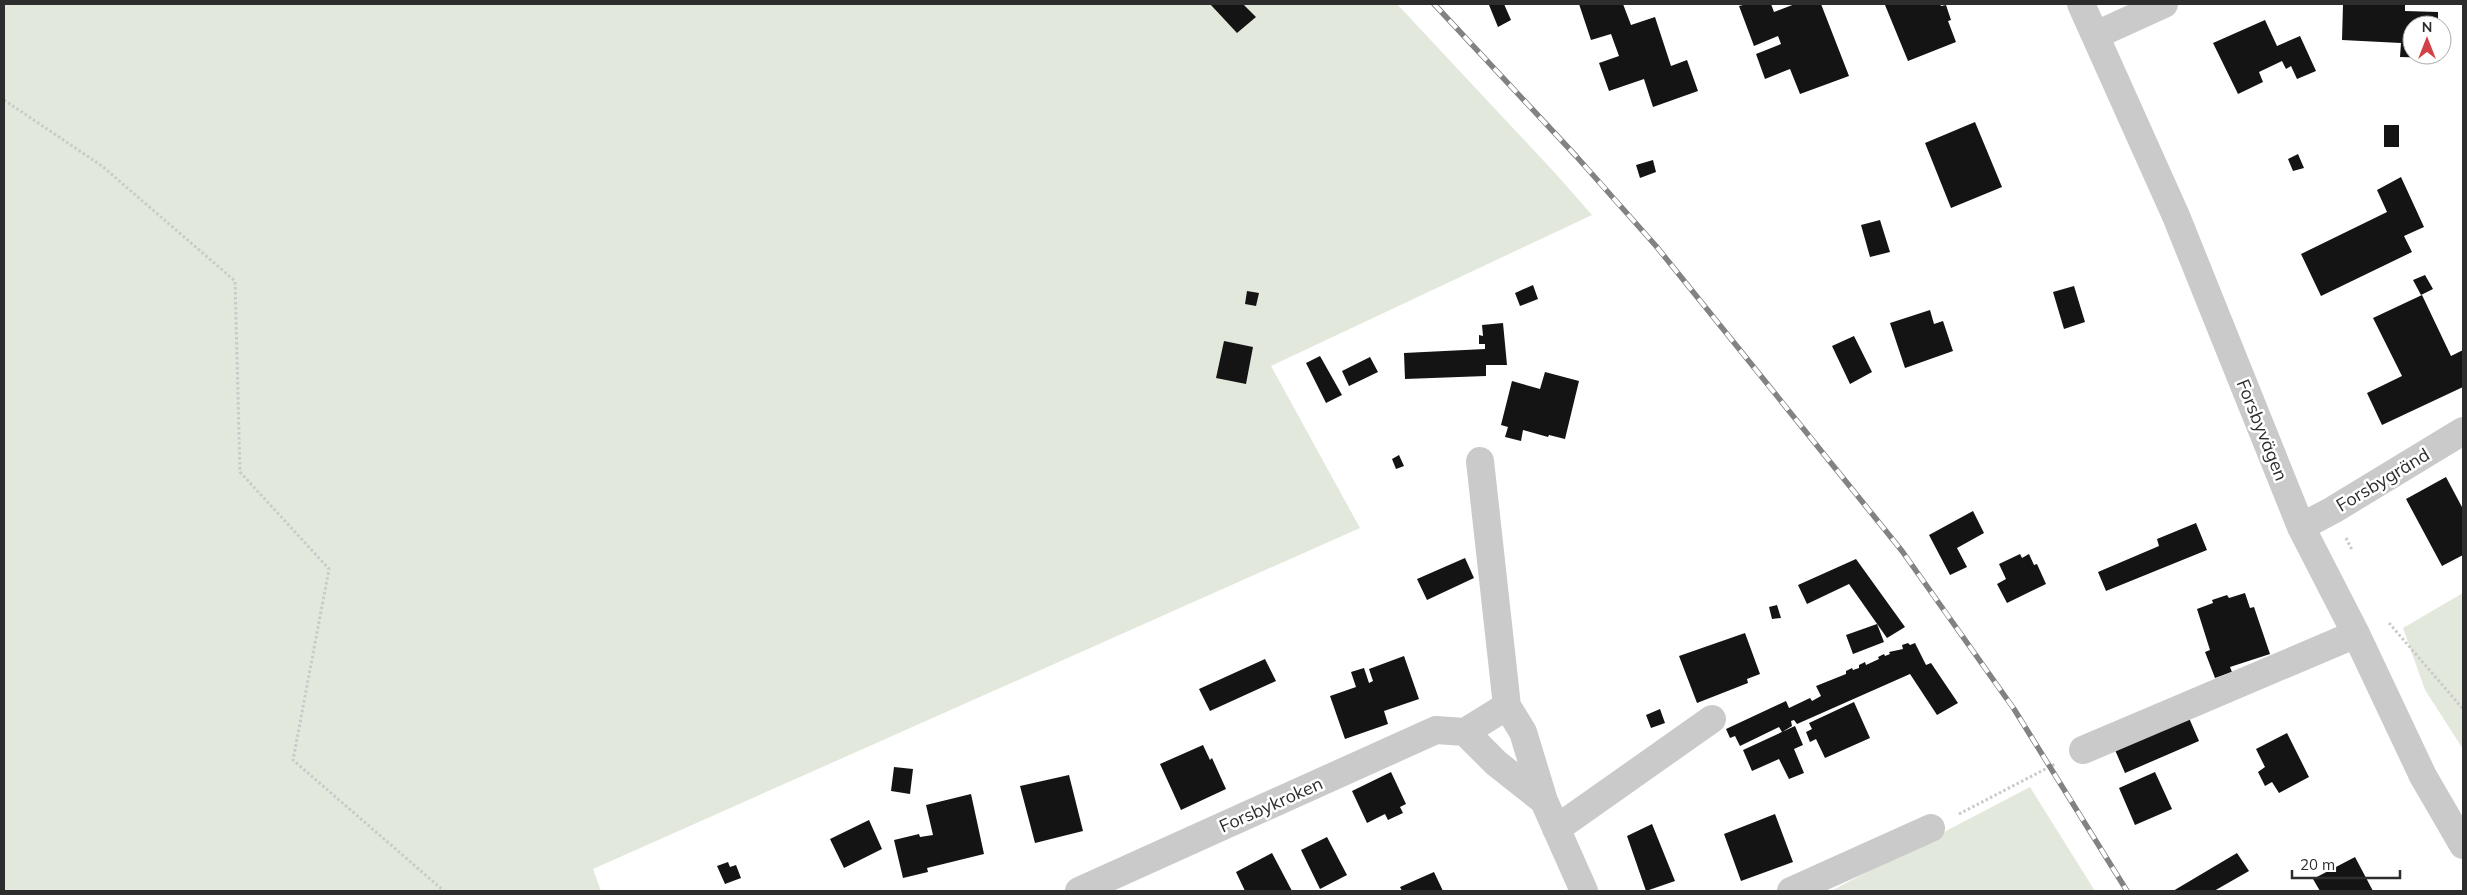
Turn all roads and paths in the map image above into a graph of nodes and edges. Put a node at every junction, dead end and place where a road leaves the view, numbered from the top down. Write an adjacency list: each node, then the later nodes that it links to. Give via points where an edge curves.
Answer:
1 (2081, 4): 3 (street, Forsbyvägen)
2 (2164, 4): 3 (street)
3 (2096, 34): 7 (street, Forsbyvägen, via 2176,216)
4 (4, 100): 17 (path, via 102,166 236,281 240,472 329,569 293,760)
5 (2463, 431): 7 (street, Forsbygränd)
6 (1480, 461): 9 (street)
7 (2301, 527): 8 (street, Forsbyvägen)
8 (2356, 634): 12 (street); 16 (street, Forsbyvägen, via 2422,776)
9 (1507, 706): 11 (street); 13 (street, via 1523,732)
10 (1712, 719): 15 (street)
11 (1465, 732): 13 (street, via 1496,763); 18 (street, Forsbykroken, via 1436,730)
12 (2083, 750): 14 (path)
13 (1544, 801): 15 (street)
14 (1931, 828): 20 (street)
15 (1556, 829): 19 (street)
16 (2463, 845)
17 (444, 891)
18 (1079, 891)
19 (1584, 891)
20 (1791, 891)

